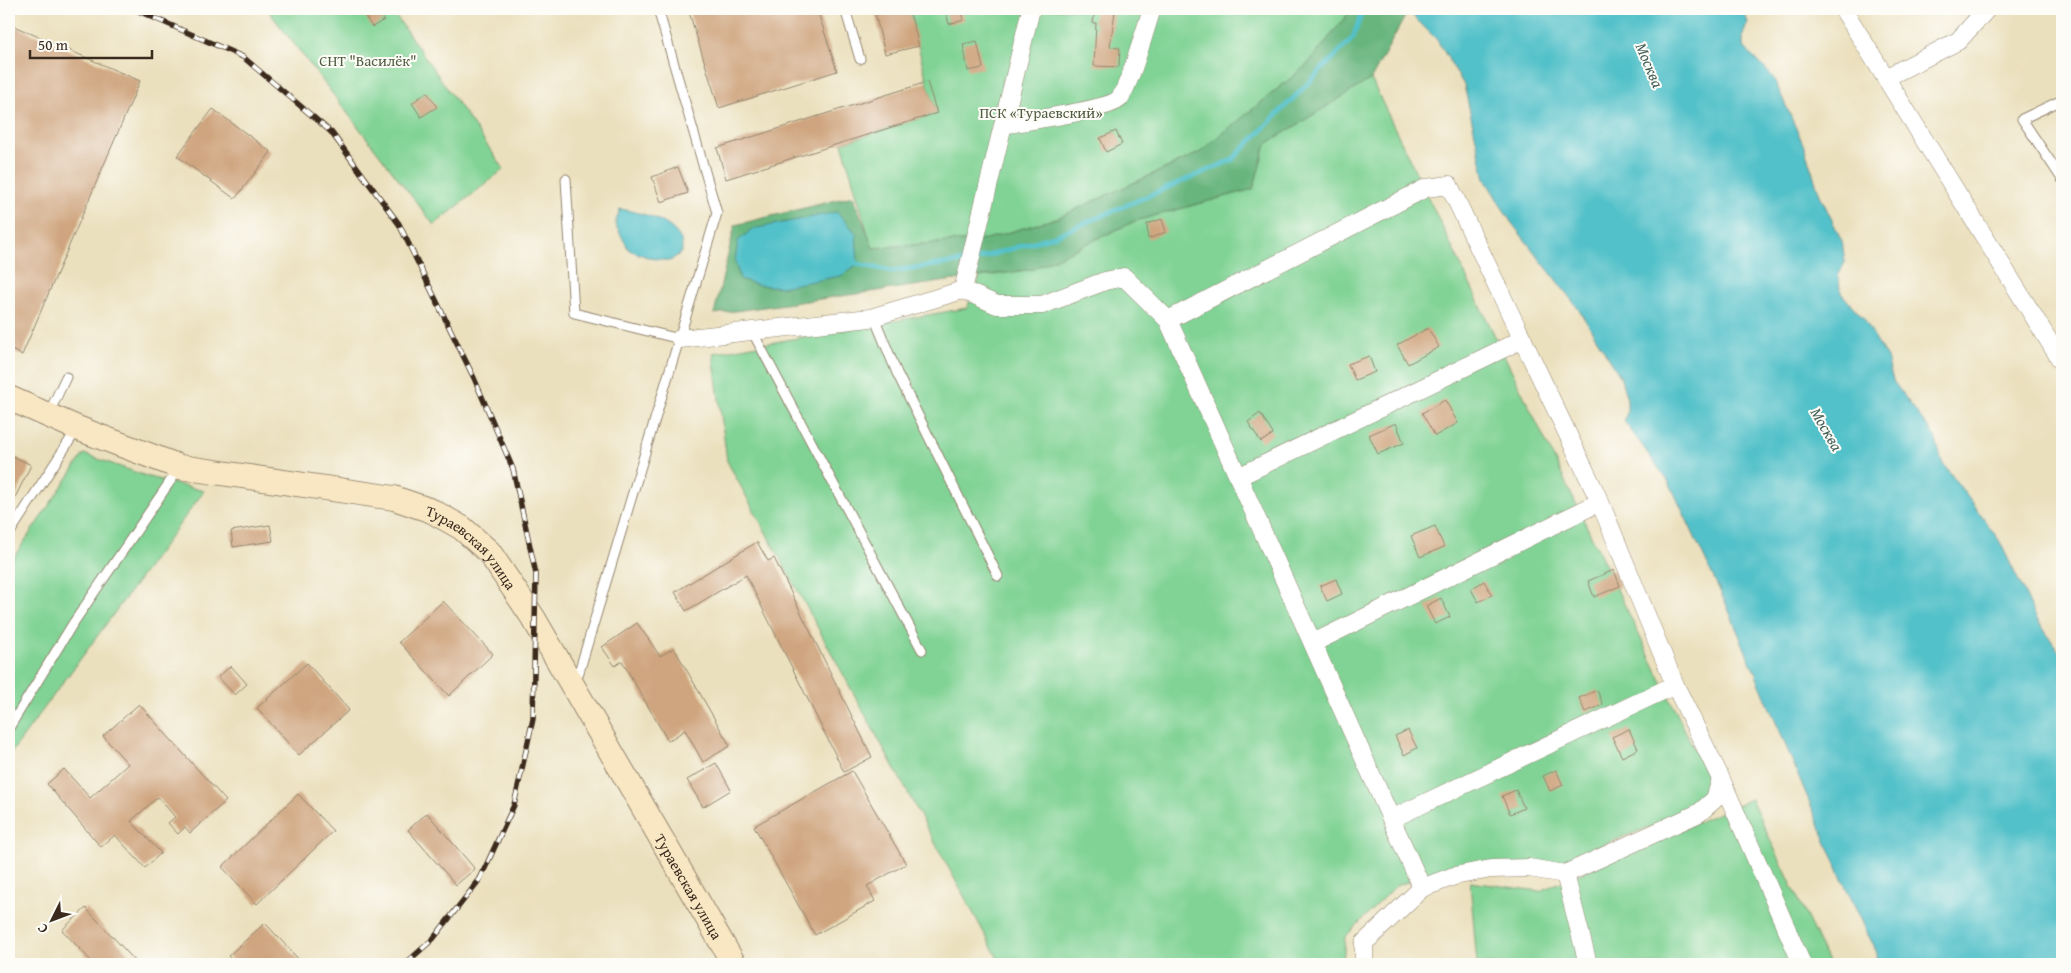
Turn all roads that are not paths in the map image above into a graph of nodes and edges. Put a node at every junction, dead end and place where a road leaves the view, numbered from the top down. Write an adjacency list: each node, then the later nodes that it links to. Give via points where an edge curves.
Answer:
1 (658, 9): 17 (lane, via 717,213)
2 (845, 9): 7 (lane)
3 (1031, 9): 10 (street)
4 (1152, 9): 10 (street, via 1126,86 1118,99 1103,106)
5 (1844, 9): 8 (street)
6 (1987, 9): 8 (street, via 1958,41)
7 (860, 59)
8 (1887, 78): 19 (street)
9 (2062, 100): 12 (lane, via 2022,119)
10 (1003, 125): 13 (street)
11 (566, 179): 17 (lane, via 574,314)
12 (2062, 179)
13 (963, 290): 14 (street); 15 (street, via 997,305 1042,305 1124,278)
14 (874, 316): 16 (street); 28 (lane, via 897,373)
15 (1168, 320): 18 (street, via 1426,188 1449,185); 25 (street)
16 (752, 331): 17 (street); 30 (lane)
17 (680, 339): 32 (lane)
18 (1523, 339): 25 (street); 26 (street)
19 (2062, 362)
20 (66, 376): 22 (lane)
21 (9, 398): 22 (main road, Тураевская улица)
22 (48, 416): 23 (main road, Тураевская улица)
23 (77, 428): 24 (main road, Тураевская улица); 27 (lane)
24 (180, 467): 32 (main road, Тураевская улица, via 394,498 432,512 462,528 489,552); 33 (lane, via 72,625)
25 (1238, 477): 29 (street)
26 (1600, 502): 29 (street); 31 (street)
27 (9, 534)
28 (998, 576)
29 (1313, 643): 35 (street)
30 (922, 650)
31 (1675, 685): 34 (street); 35 (street)
32 (574, 687): 38 (main road, Тураевская улица)
33 (9, 728)
34 (1721, 779): 36 (street, via 1715,799 1699,813); 41 (street)
35 (1392, 819): 37 (street)
36 (1565, 874): 37 (street, via 1529,868 1491,869 1454,876); 40 (street)
37 (1422, 888): 39 (street, via 1364,943)
38 (734, 964)
39 (1364, 964)
40 (1588, 964)
41 (1802, 964)

